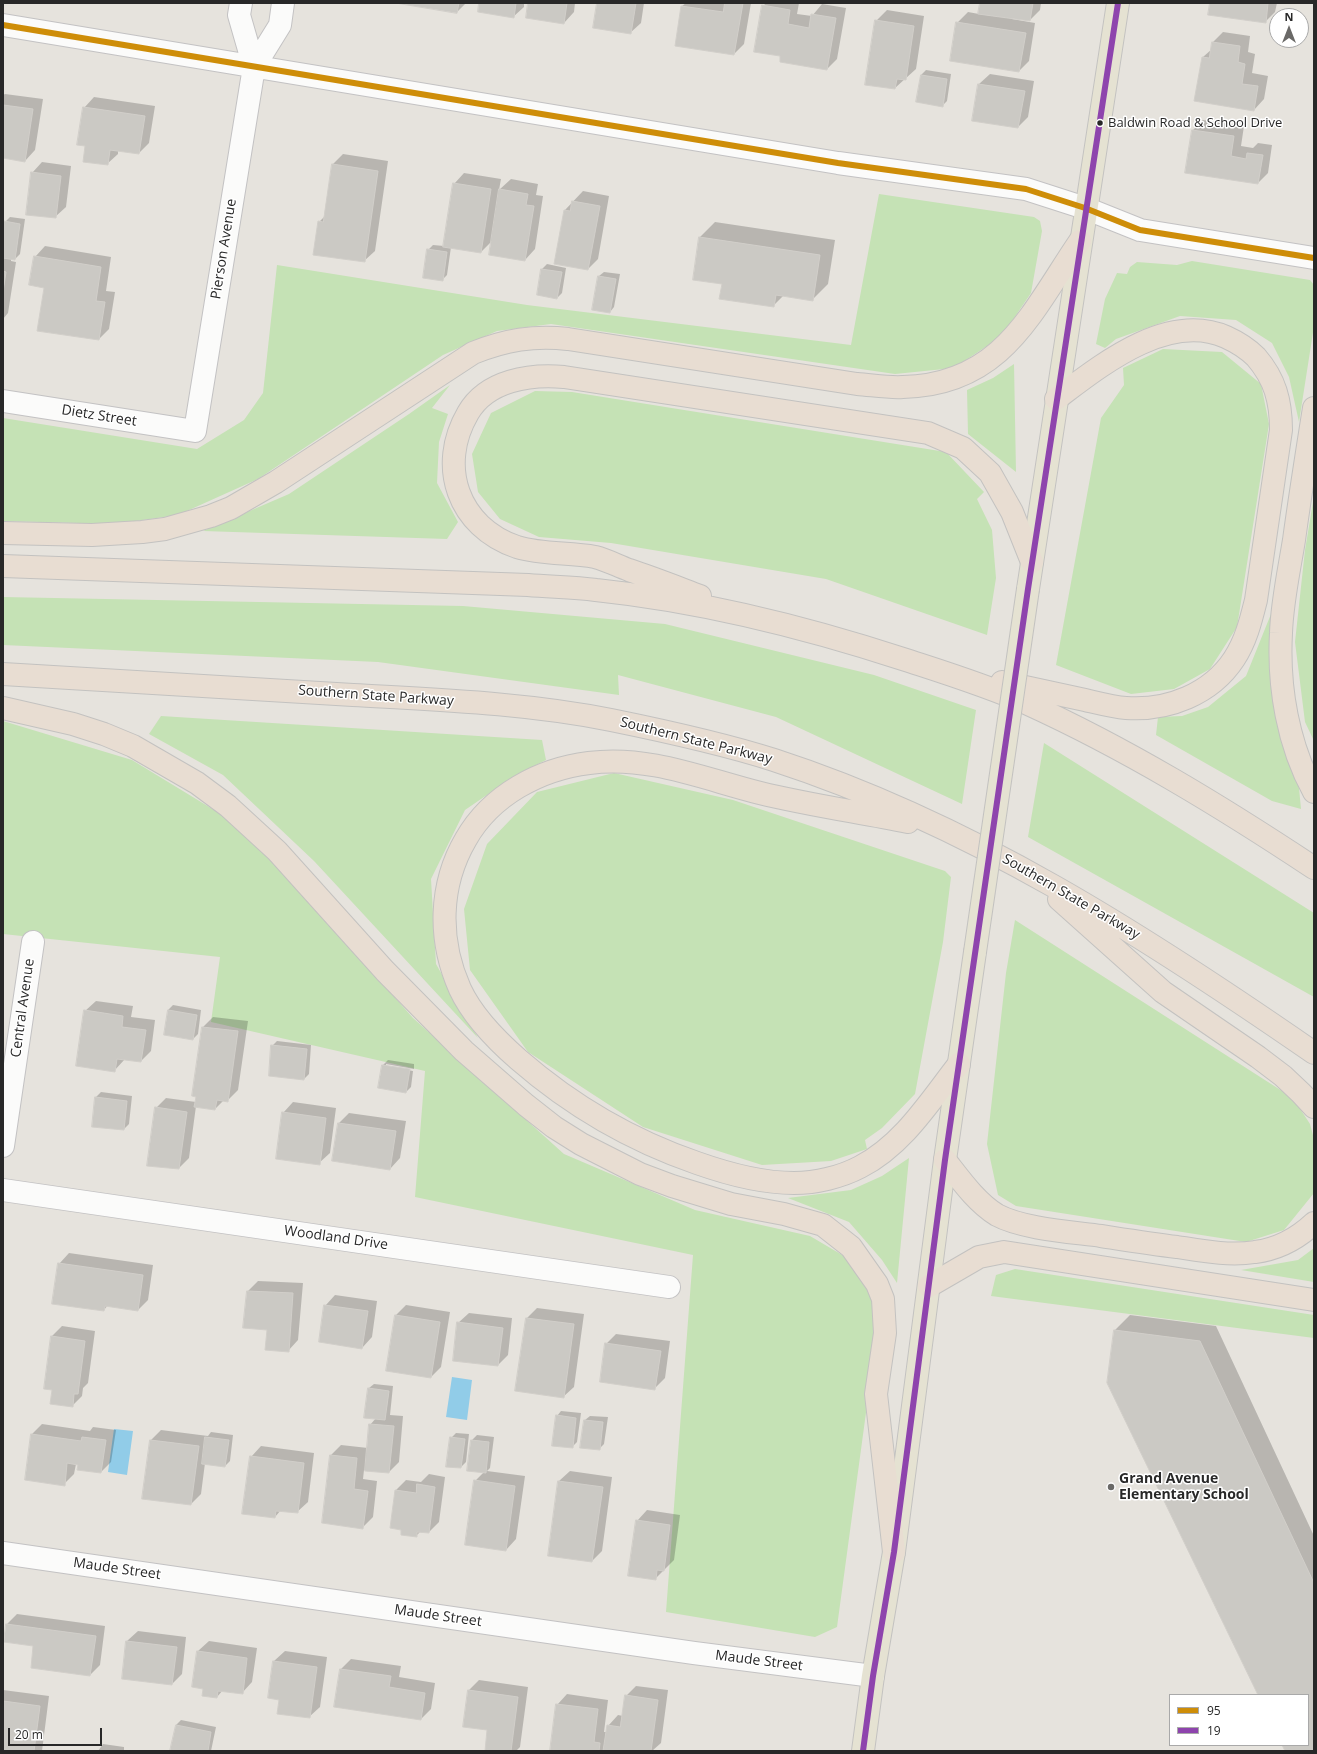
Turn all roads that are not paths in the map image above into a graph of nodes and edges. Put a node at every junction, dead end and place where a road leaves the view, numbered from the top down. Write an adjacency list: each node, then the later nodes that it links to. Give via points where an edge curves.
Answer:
1 (241, 3): 5 (street, Pierson Avenue, via 239,15)
2 (283, 3): 5 (street, Pierson Avenue, via 280,25)
3 (1118, 3): 6 (main road)
4 (3, 25): 5 (street)
5 (254, 67): 6 (street, via 838,163 1026,190); 12 (street, Pierson Avenue)
6 (1085, 208): 7 (main road); 8 (street, via 1140,230)
7 (1080, 241): 9 (main road); 13 (highway, via 1028,319 1005,347 980,367 947,381 903,387 858,384 549,337 528,337 492,345 473,353 276,482 231,508 211,516 165,529 122,534)
8 (1314, 258)
9 (1056, 399): 14 (main road); 17 (highway, via 1113,357 1157,337 1176,332 1196,330 1217,333 1237,342 1252,353 1263,366 1273,381 1279,398 1282,430 1256,600 1244,642 1235,659 1209,687 1170,704 1147,708 1125,708)
10 (3, 401): 12 (street, Dietz Street)
11 (1314, 408): 20 (highway, via 1284,603 1280,660 1287,719 1303,771)
12 (195, 431)
13 (3, 532)
14 (1032, 562): 16 (highway, via 1012,512 990,473 963,448 928,433 541,375 500,385 483,396 470,409 460,426 455,445 455,481 468,512 490,535 518,547 537,551 596,557); 26 (main road, bridge)
15 (3, 566): 16 (highway, via 528,585 595,590 652,598)
16 (761, 618): 17 (highway)
17 (923, 665): 22 (highway, via 1025,702 1133,756 1235,816)
18 (3, 674): 21 (highway, Southern State Parkway, via 477,703 608,719 773,760 837,783)
19 (3, 708): 36 (highway, via 73,724 121,741 171,767 222,801 277,851 385,972 464,1051 554,1127 640,1174 731,1204 784,1214 823,1225 852,1247 877,1284 883,1299 885,1333 876,1394)
20 (1314, 792)
21 (948, 830): 23 (highway, Southern State Parkway); 26 (highway, via 760,793 675,769 627,762 591,762 539,775 514,788 477,822 460,849 450,872 445,896 445,920 447,946 460,989 471,1009 512,1054 563,1096 622,1132 716,1170 746,1178 796,1183 841,1175 859,1168 894,1144)
22 (1314, 868)
23 (1029, 871): 25 (highway, Southern State Parkway, via 1136,934); 27 (highway, via 1163,992 1283,1076)
24 (33, 942): 28 (street, Central Avenue)
25 (1314, 1053)
26 (959, 1064): 29 (main road)
27 (1314, 1107)
28 (3, 1146)
29 (945, 1160): 31 (highway, via 973,1194 997,1214 1040,1227 1202,1251 1240,1254 1279,1246 1304,1232); 32 (main road)
30 (3, 1190): 33 (street, Woodland Drive)
31 (1314, 1223)
32 (929, 1286): 34 (highway, via 979,1257 1004,1252); 36 (main road)
33 (669, 1287)
34 (1314, 1300)
35 (3, 1552): 37 (street, Maude Street, via 678,1651)
36 (894, 1552): 37 (main road)
37 (873, 1676): 38 (main road)
38 (863, 1751)

